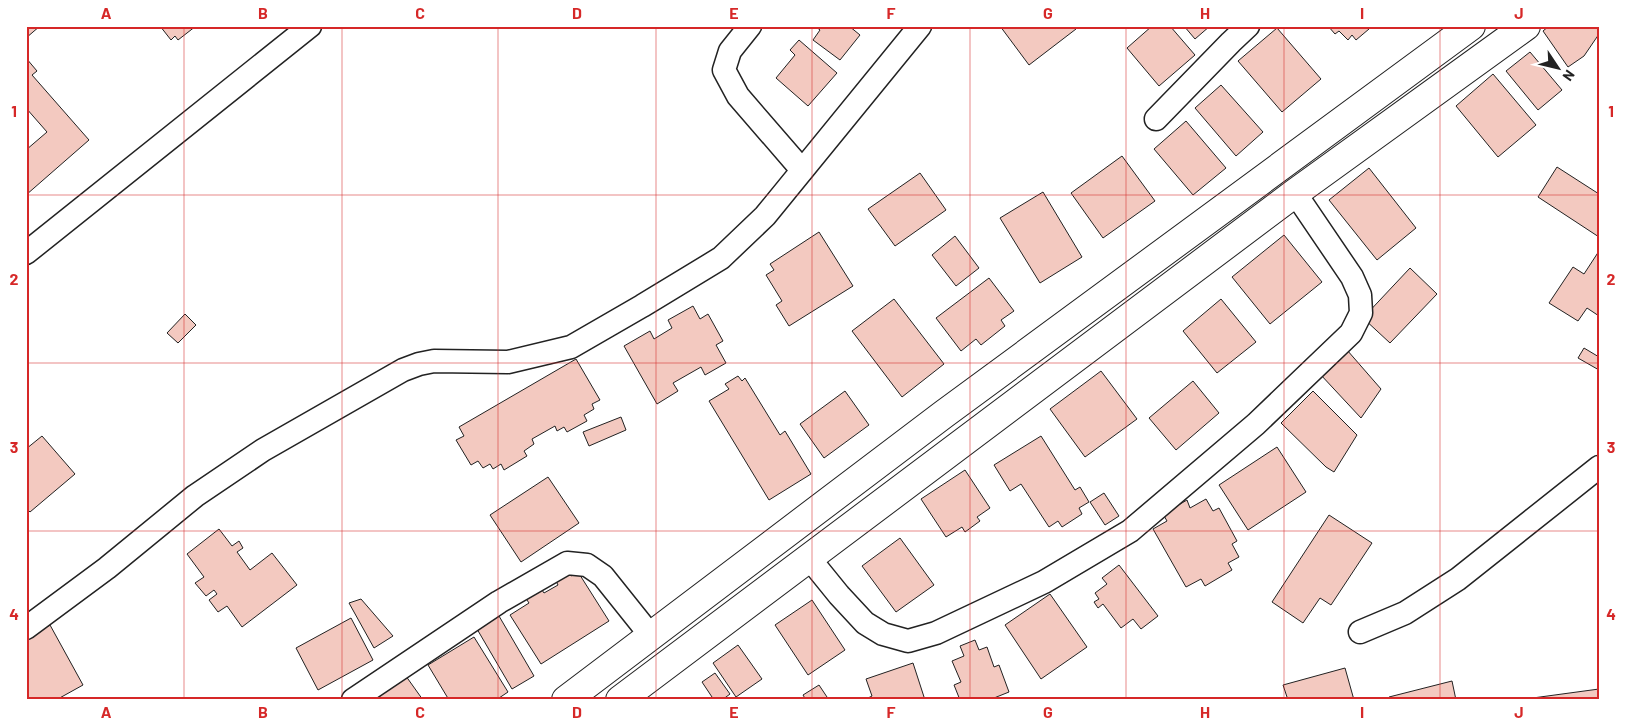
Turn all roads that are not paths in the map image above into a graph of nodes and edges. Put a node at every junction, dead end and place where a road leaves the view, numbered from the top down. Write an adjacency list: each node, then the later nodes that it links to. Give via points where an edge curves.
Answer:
1 (310, 26): 10 (street)
2 (750, 26): 8 (street, via 730,51 724,70 738,96)
3 (920, 26): 8 (street)
4 (1248, 26): 7 (street)
5 (1471, 26): 15 (street, via 944,414)
6 (1526, 26): 9 (street)
7 (1156, 119)
8 (802, 170): 13 (street, via 765,216 721,258 642,306 571,347 508,362 434,361 402,370 263,450 195,496 107,568)
9 (1295, 193): 12 (street); 12 (street, via 1352,277 1360,295 1361,313 1351,333 1256,424 1130,531 1044,582 936,633 908,641 883,634 865,622)
10 (26, 254)
11 (1599, 467): 14 (street, via 1458,579 1405,613)
12 (809, 558): 18 (street)
13 (26, 628)
14 (1360, 632)
15 (651, 636): 16 (street, via 603,576 587,566 567,563 499,602); 17 (street)
16 (353, 700)
17 (566, 700)
18 (620, 700)

